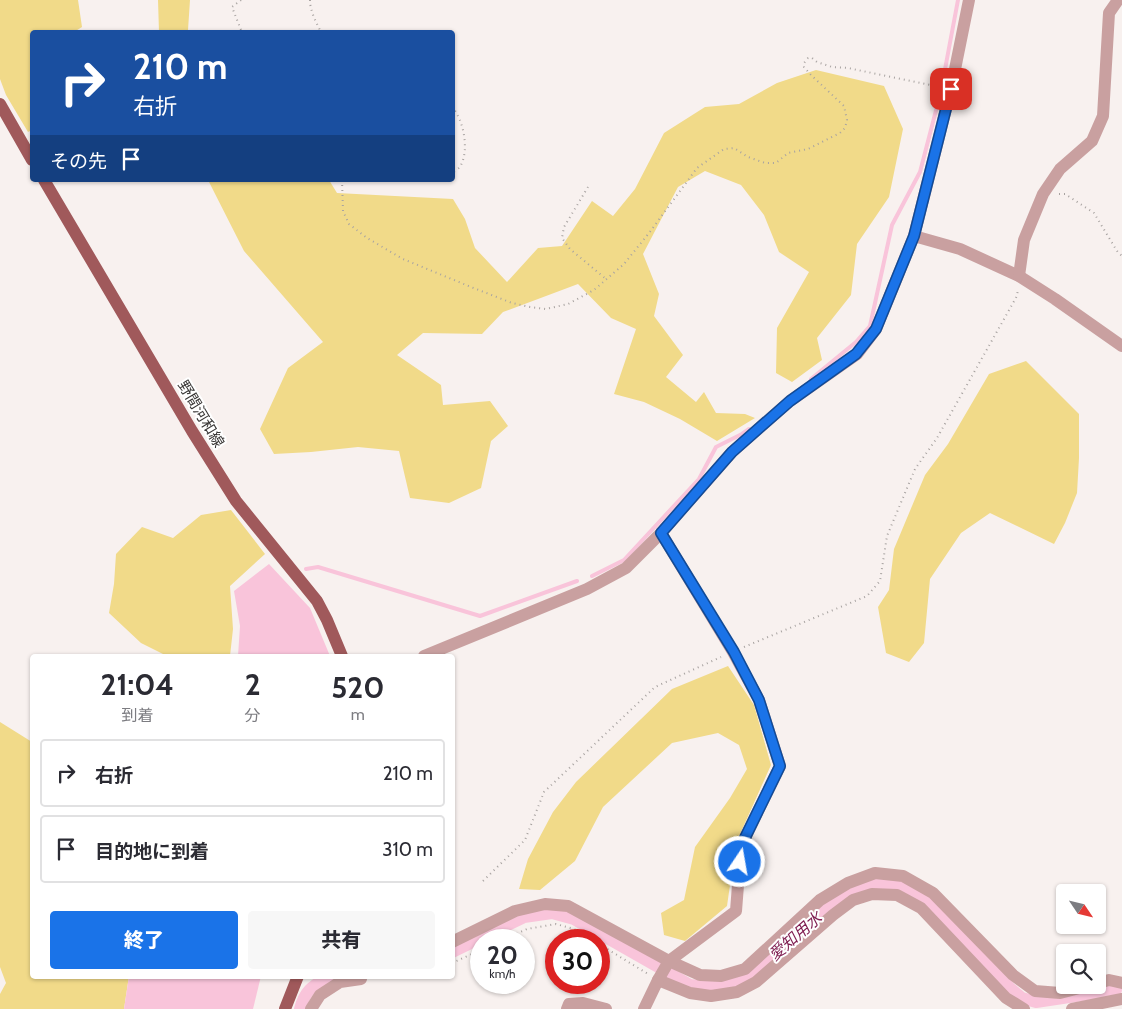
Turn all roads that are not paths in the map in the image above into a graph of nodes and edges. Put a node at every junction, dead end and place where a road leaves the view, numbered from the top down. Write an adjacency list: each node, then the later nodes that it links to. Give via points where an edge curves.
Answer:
1 (969, 0): 6 (street, via 951,89)
2 (1118, 0): 7 (street, via 1110,13 1103,116 1092,140 1060,169 1043,194 1024,240)
3 (0, 104): 4 (main road)
4 (30, 156)
5 (45, 182): 10 (main road, 野間河和線, via 192,431 236,501 317,601)
6 (914, 236): 7 (street, via 960,248); 9 (street, via 876,329 856,354 790,401 732,452)
7 (1020, 276): 8 (street)
8 (1122, 346)
9 (661, 533): 11 (street, via 626,568 595,585); 13 (street, via 734,652 759,700 780,766 741,846 736,912)
10 (341, 654)
11 (429, 654)
12 (455, 941): 13 (street, via 515,911 545,904 560,905 568,906)
13 (669, 961): 16 (street); 19 (street, via 700,975 721,976 744,969 820,900 848,883 874,873 903,876 933,893 1013,975)
14 (297, 979): 22 (main road)
15 (361, 979): 23 (street, via 340,982 320,995)
16 (658, 980): 26 (street); 27 (street, via 690,993 711,996 737,992 756,982 853,900 872,894 896,895 921,908 1006,998)
17 (1106, 981): 18 (street)
18 (1122, 984)
19 (1035, 991): 20 (street); 28 (street)
20 (1056, 993)
21 (1122, 999): 29 (street)
22 (285, 1009)
23 (311, 1009)
24 (567, 1009): 25 (street, via 569,1004 583,1003)
25 (606, 1009)
26 (644, 1009)
27 (1024, 1009)
28 (1030, 1009)
29 (1072, 1009)

